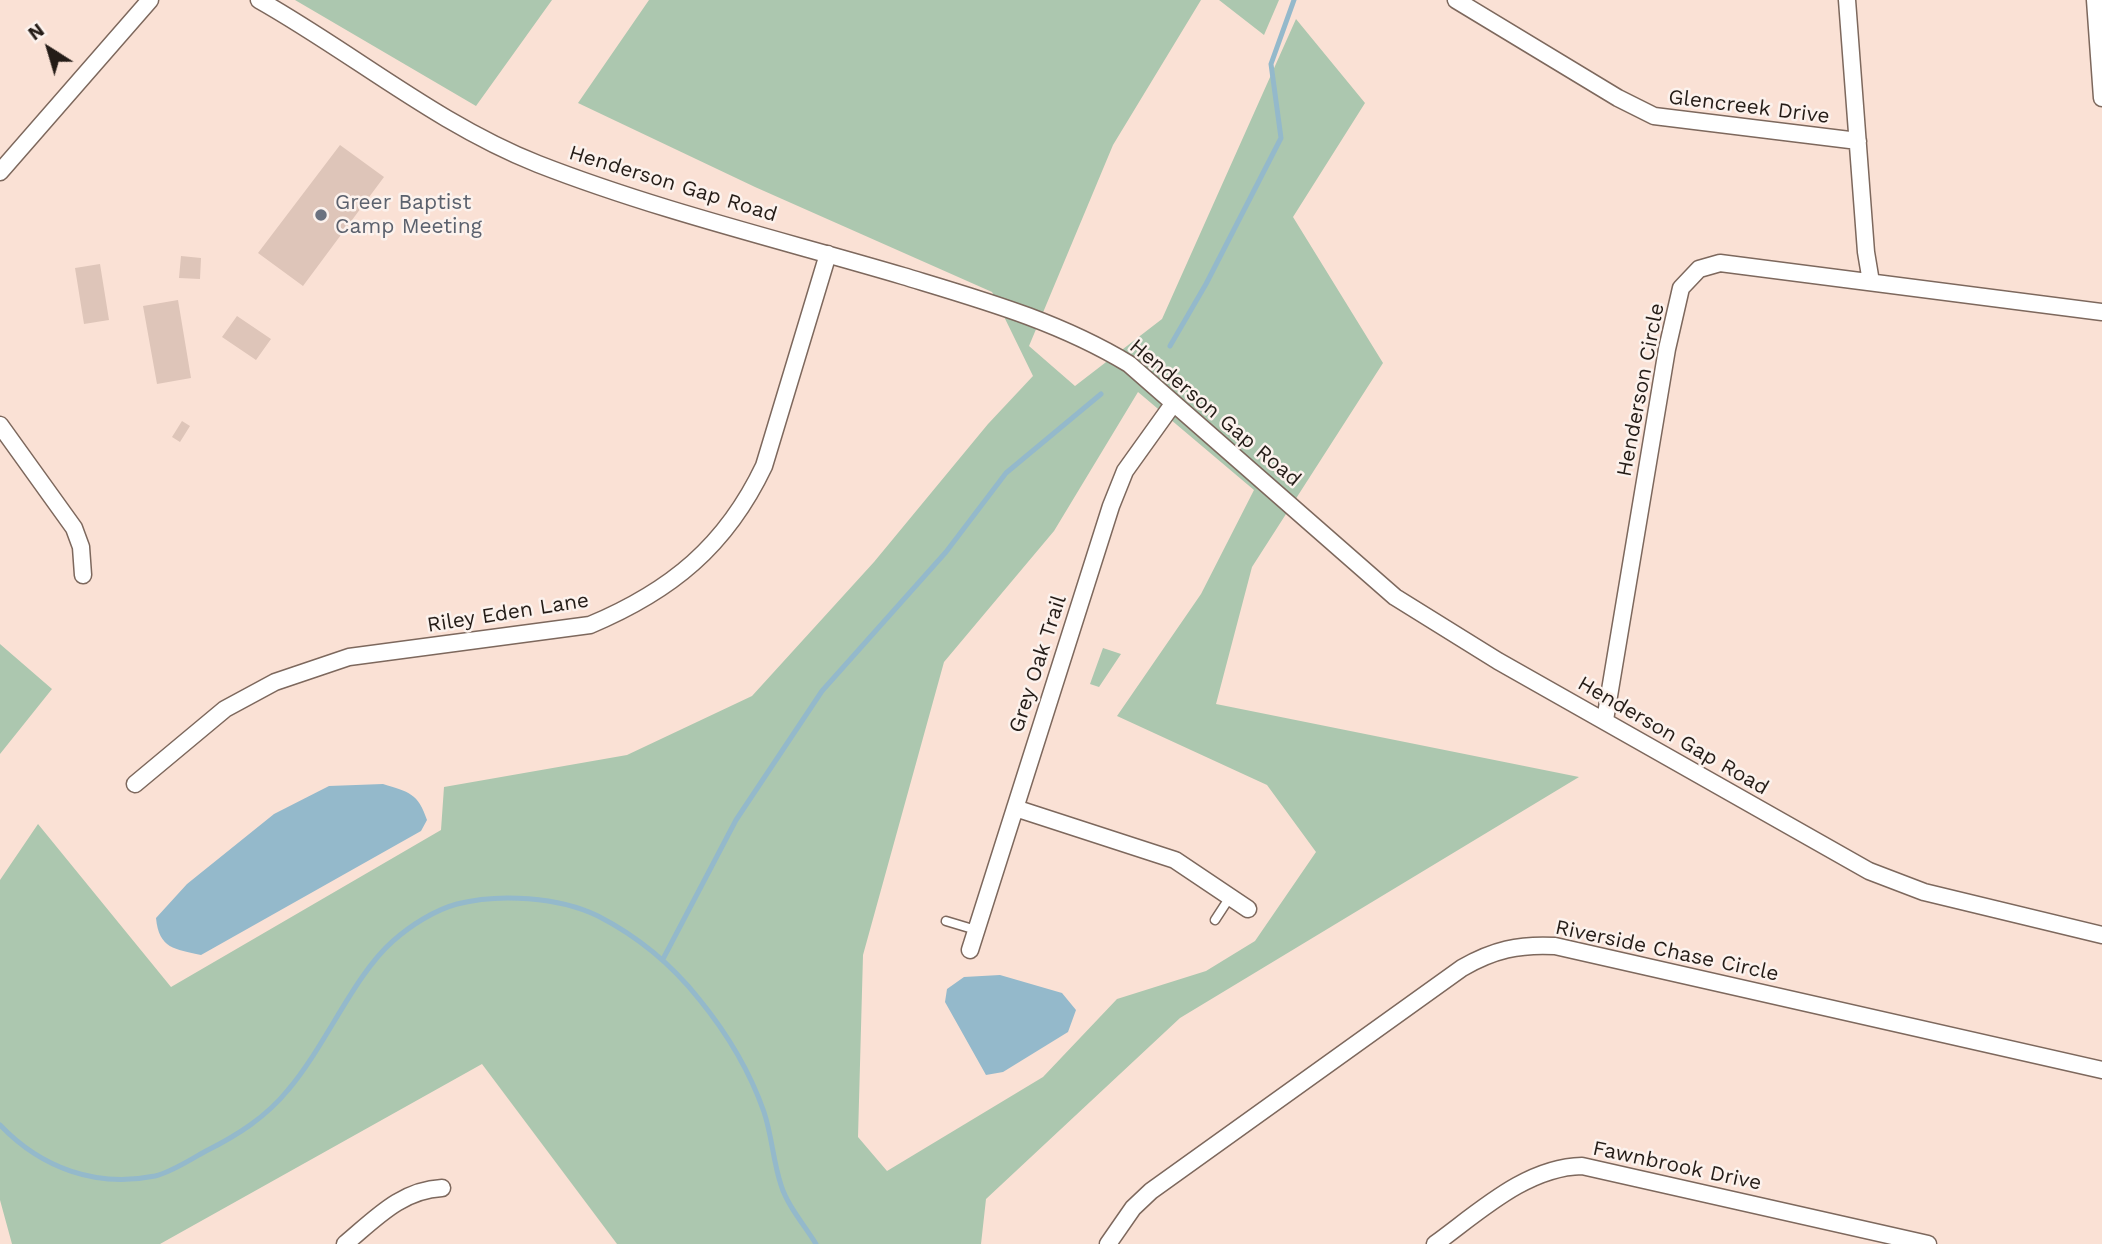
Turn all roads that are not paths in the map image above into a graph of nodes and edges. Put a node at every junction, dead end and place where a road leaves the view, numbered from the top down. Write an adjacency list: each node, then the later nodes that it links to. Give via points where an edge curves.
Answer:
1 (150, 0): 8 (street)
2 (259, 0): 9 (street, Henderson Gap Road, via 427,108 536,163)
3 (1457, 0): 7 (street, Glencreek Drive, via 1654,116)
4 (1847, 0): 7 (street)
5 (2095, 0): 6 (street)
6 (2102, 98)
7 (1858, 141): 10 (street)
8 (0, 172)
9 (828, 254): 12 (street, Henderson Gap Road, via 1057,325 1129,364); 16 (street, Riley Eden Lane, via 764,466 750,495 701,558 661,589 590,625 349,657 275,682 225,709)
10 (1871, 282): 11 (street, Henderson Circle); 15 (street, Henderson Circle, via 1720,263 1699,269 1685,281 1667,349)
11 (2102, 313)
12 (1174, 404): 15 (street, Henderson Gap Road, via 1395,597); 17 (street, Grey Oak Trail, via 1125,471 1111,506)
13 (0, 425): 14 (street, via 74,528)
14 (83, 575)
15 (1605, 720): 23 (street, Henderson Gap Road, via 1878,875 1924,892)
16 (135, 784)
17 (1015, 808): 18 (street, via 1175,860); 22 (street, Grey Oak Trail)
18 (1230, 897): 19 (street); 20 (lane)
19 (1248, 909)
20 (1215, 920)
21 (946, 921): 22 (lane)
22 (976, 930): 24 (street, Grey Oak Trail)
23 (2102, 935)
24 (970, 950)
25 (2102, 1070): 28 (street, Riverside Chase Circle, via 1555,946 1516,946 1462,968 1151,1191)
26 (442, 1188): 27 (street, via 421,1189 396,1202)
27 (345, 1244)
28 (1108, 1244)
29 (1434, 1244): 30 (street, Fawnbrook Drive, via 1547,1171 1582,1166)
30 (1928, 1244)

